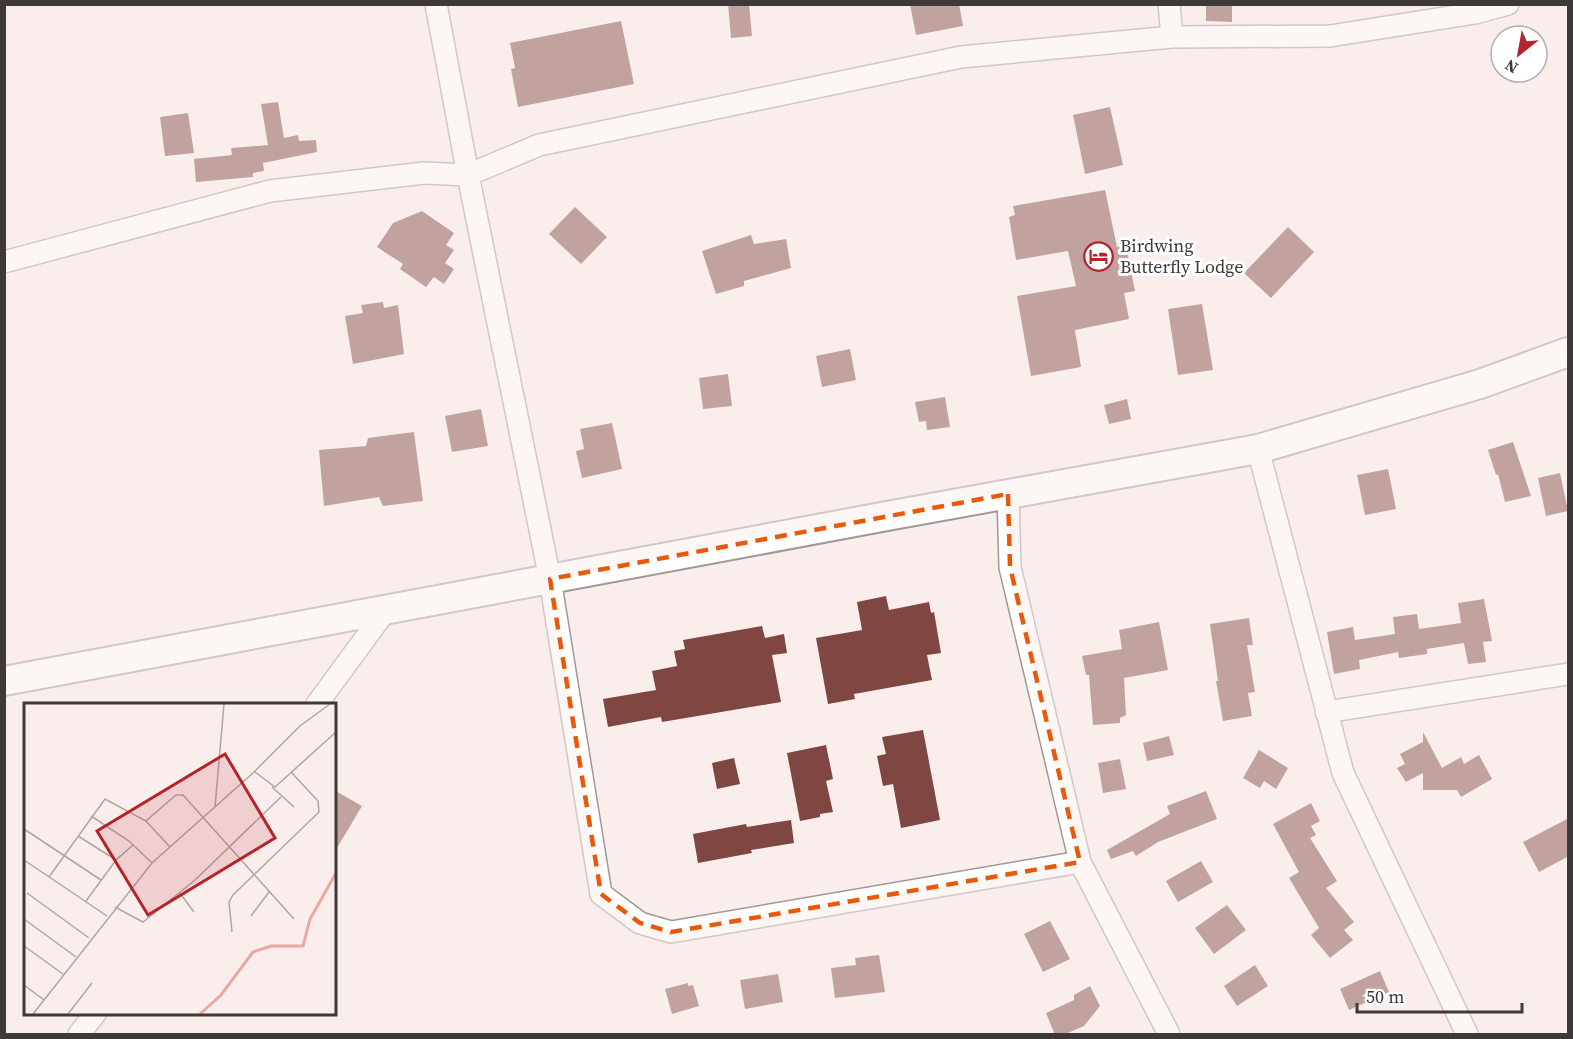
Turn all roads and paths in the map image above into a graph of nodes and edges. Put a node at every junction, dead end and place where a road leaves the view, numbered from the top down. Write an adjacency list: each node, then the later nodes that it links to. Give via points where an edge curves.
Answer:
1 (436, 4): 5 (street)
2 (1169, 4): 4 (street)
3 (1508, 4): 4 (street, via 1475,13 1330,36)
4 (1172, 37): 5 (street, via 961,57 539,145)
5 (468, 175): 6 (street, via 424,173 270,190); 10 (street)
6 (4, 262)
7 (1569, 352): 8 (main road, via 1480,384)
8 (1258, 449): 9 (main road); 15 (street)
9 (1008, 494): 10 (main road); 16 (street, via 1010,567)
10 (549, 579): 11 (main road); 16 (street, via 601,894 640,923 671,932)
11 (386, 610): 13 (main road); 14 (street)
12 (1568, 675): 15 (street)
13 (4, 681)
14 (318, 703)
15 (1326, 712): 20 (street, via 1343,773)
16 (1080, 862): 19 (street)
17 (94, 1015): 18 (street)
18 (80, 1035)
19 (1169, 1035)
20 (1467, 1035)

